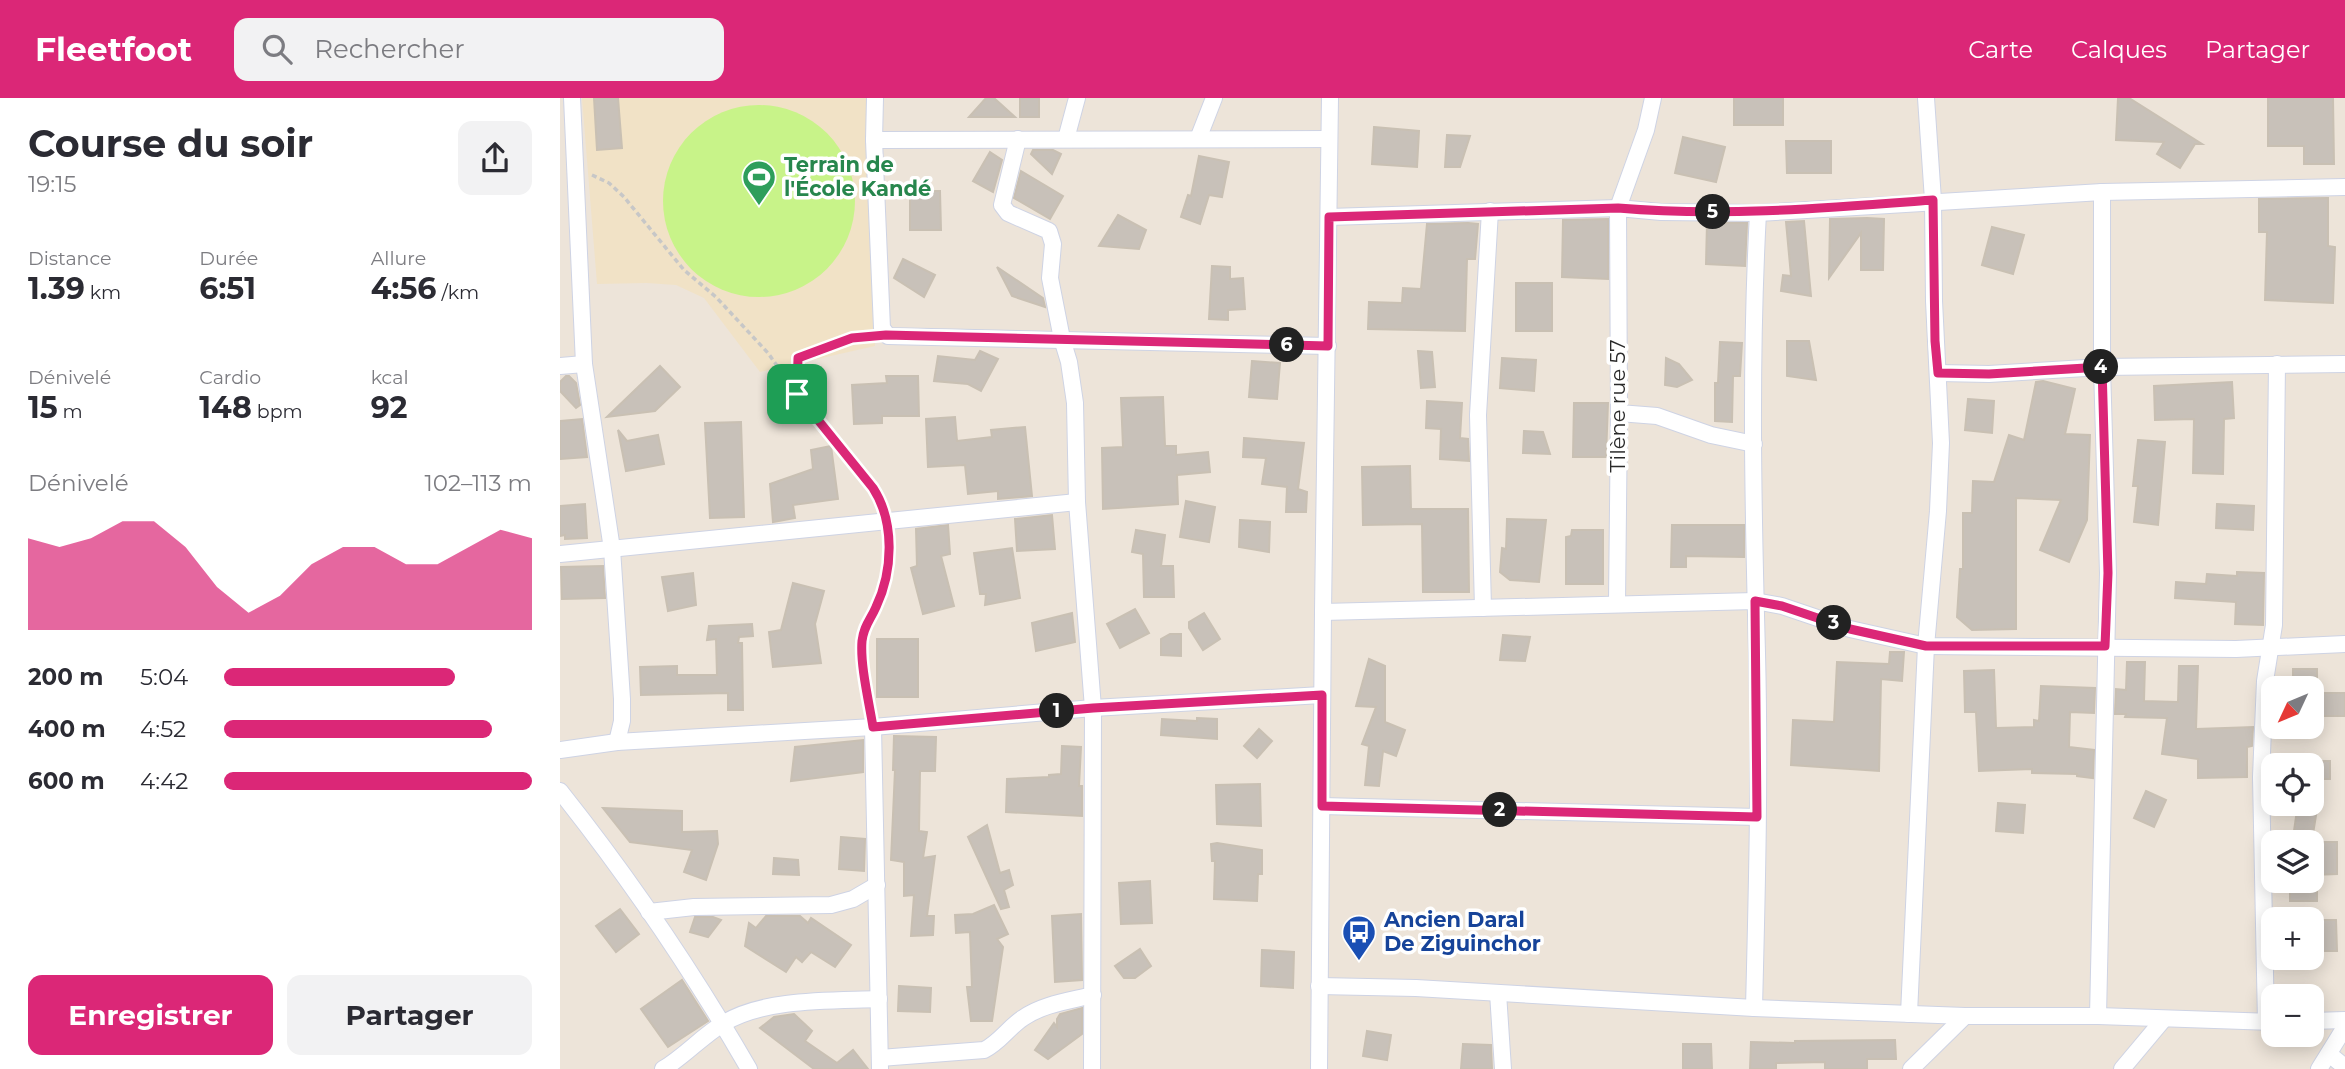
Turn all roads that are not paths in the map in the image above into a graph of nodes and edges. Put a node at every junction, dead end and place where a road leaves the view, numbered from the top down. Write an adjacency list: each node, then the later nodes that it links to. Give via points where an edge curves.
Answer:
1 (572, 98): 22 (street)
2 (875, 98): 12 (street)
3 (1077, 98): 9 (street)
4 (1214, 98): 10 (street)
5 (1330, 98): 11 (street)
6 (1653, 98): 16 (street)
7 (1926, 98): 15 (street)
8 (1018, 139): 9 (street); 12 (street); 20 (street, via 1002,205 1008,213 1049,231 1053,244 1050,278)
9 (1066, 139): 10 (street)
10 (1198, 139): 11 (street)
11 (1329, 139): 19 (street)
12 (874, 140): 20 (street, via 881,328 886,335)
13 (2345, 187): 14 (street)
14 (2102, 192): 15 (street); 26 (street)
15 (1933, 200): 18 (street); 27 (street)
16 (1618, 208): 17 (street); 18 (street); 28 (street, Tilène rue 57)
17 (1490, 211): 19 (street); 35 (street, via 1478,415)
18 (1758, 213): 29 (street)
19 (1329, 217): 21 (street)
20 (1062, 340): 21 (street); 30 (street, via 1075,403)
21 (1328, 346): 36 (street)
22 (584, 364): 25 (street); 31 (street)
23 (2277, 364): 24 (street); 26 (street); 40 (street)
24 (2345, 364)
25 (560, 366)
26 (2102, 367): 27 (street); 39 (street, via 2108,573)
27 (1938, 373): 38 (street, via 1941,443)
28 (1619, 413): 29 (street, via 1657,416); 34 (street, Tilène rue 57)
29 (1754, 444): 33 (street)
30 (1077, 502): 31 (street); 42 (street)
31 (612, 549): 32 (street); 44 (street, via 622,699)
32 (560, 554)
33 (1755, 601): 34 (street); 38 (street); 48 (street)
34 (1617, 604): 35 (street)
35 (1483, 608): 36 (street)
36 (1323, 612): 41 (street)
37 (2345, 644): 40 (street)
38 (1926, 646): 39 (street); 57 (street)
39 (2105, 646): 40 (street); 59 (street)
40 (2270, 648): 51 (street, via 2261,777)
41 (1322, 695): 42 (street); 47 (street)
42 (1093, 708): 43 (street); 54 (street)
43 (873, 727): 44 (street); 49 (street)
44 (617, 742): 45 (street)
45 (560, 750)
46 (560, 791): 50 (street)
47 (1322, 806): 48 (street); 52 (street)
48 (1757, 817): 56 (street)
49 (877, 885): 50 (street, via 831,905); 55 (street)
50 (649, 912): 64 (street)
51 (2269, 984)
52 (1319, 986): 53 (street); 72 (street)
53 (1498, 993): 56 (street); 73 (street)
54 (1093, 995): 67 (street, via 1031,1013 984,1050); 71 (street)
55 (879, 999): 64 (street, via 804,1002 743,1013); 67 (street)
56 (1754, 1008): 57 (street)
57 (1909, 1014): 58 (street)
58 (1965, 1016): 59 (street); 74 (street)
59 (2098, 1016): 60 (street)
60 (2163, 1020): 63 (street); 75 (street)
61 (2345, 1020): 62 (street)
62 (2324, 1021)
63 (2261, 1022)
64 (723, 1024): 69 (street); 70 (street)
65 (2345, 1027): 66 (street)
66 (2329, 1054): 68 (street); 76 (street)
67 (880, 1063)
68 (2345, 1067)
69 (663, 1069)
70 (749, 1069)
71 (1092, 1069)
72 (1320, 1069)
73 (1503, 1069)
74 (1911, 1069)
75 (2122, 1069)
76 (2319, 1069)

